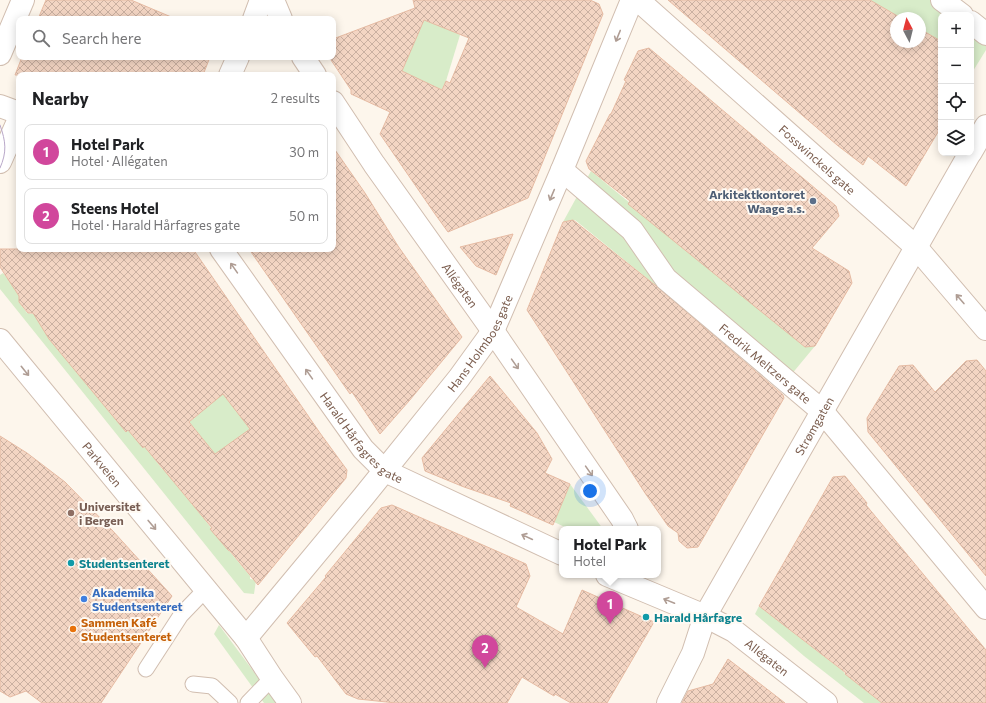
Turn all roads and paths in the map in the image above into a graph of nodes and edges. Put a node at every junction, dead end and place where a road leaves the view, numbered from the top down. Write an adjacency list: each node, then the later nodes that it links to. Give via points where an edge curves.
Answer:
1 (23, 0): 9 (street)
2 (261, 0): 10 (street)
3 (273, 0): 11 (street)
4 (632, 0): 27 (street, Hans Holmboes gate, one-way to 27)
5 (638, 0): 28 (street, Fosswinckels gate)
6 (942, 0): 7 (street)
7 (958, 12)
8 (16, 16): 14 (street)
9 (16, 16)
10 (255, 16)
11 (280, 16)
12 (974, 24): 13 (street)
13 (986, 34)
14 (0, 54)
15 (237, 60): 17 (street)
16 (305, 60): 18 (street)
17 (231, 72)
18 (313, 72)
19 (0, 106): 21 (street)
20 (336, 107): 31 (street, Allégaten)
21 (16, 112)
22 (16, 126): 26 (street)
23 (986, 126): 24 (street, Strømgaten)
24 (974, 147)
25 (969, 156): 28 (street, Strømgaten)
26 (0, 162)
27 (562, 170): 31 (street, Hans Holmboes gate, one-way to 31); 33 (street, Fredrik Meltzers gate, via 632,230 666,278)
28 (916, 247): 30 (street, Fosswinckels gate, one-way to 28); 33 (street, Strømgaten)
29 (223, 252): 34 (street, Harald Hårfagres gate, one-way to 29, via 363,449)
30 (986, 328)
31 (493, 331): 34 (street, Hans Holmboes gate); 35 (street, Allégaten, one-way to 35)
32 (0, 340): 38 (street, Parkveien, one-way to 38)
33 (822, 411): 39 (street, Fredrik Meltzers gate); 40 (street, Strømgaten)
34 (385, 470): 36 (street, Harald Hårfagres gate, one-way to 34); 41 (street, Hans Holmboes gate)
35 (626, 526)
36 (559, 553)
37 (628, 580): 40 (street, one-way to 37)
38 (206, 589): 41 (street, Parkveien); 42 (lane, via 181,615)
39 (986, 608)
40 (705, 616): 48 (street, Strømgaten, via 693,653); 49 (street, Allégaten, via 734,631)
41 (246, 638): 43 (street, Parkveien)
42 (146, 670)
43 (272, 678): 46 (lane); 47 (street, Parkveien)
44 (193, 684): 45 (lane, via 212,686)
45 (230, 703)
46 (248, 703)
47 (290, 703)
48 (668, 703)
49 (826, 703)

